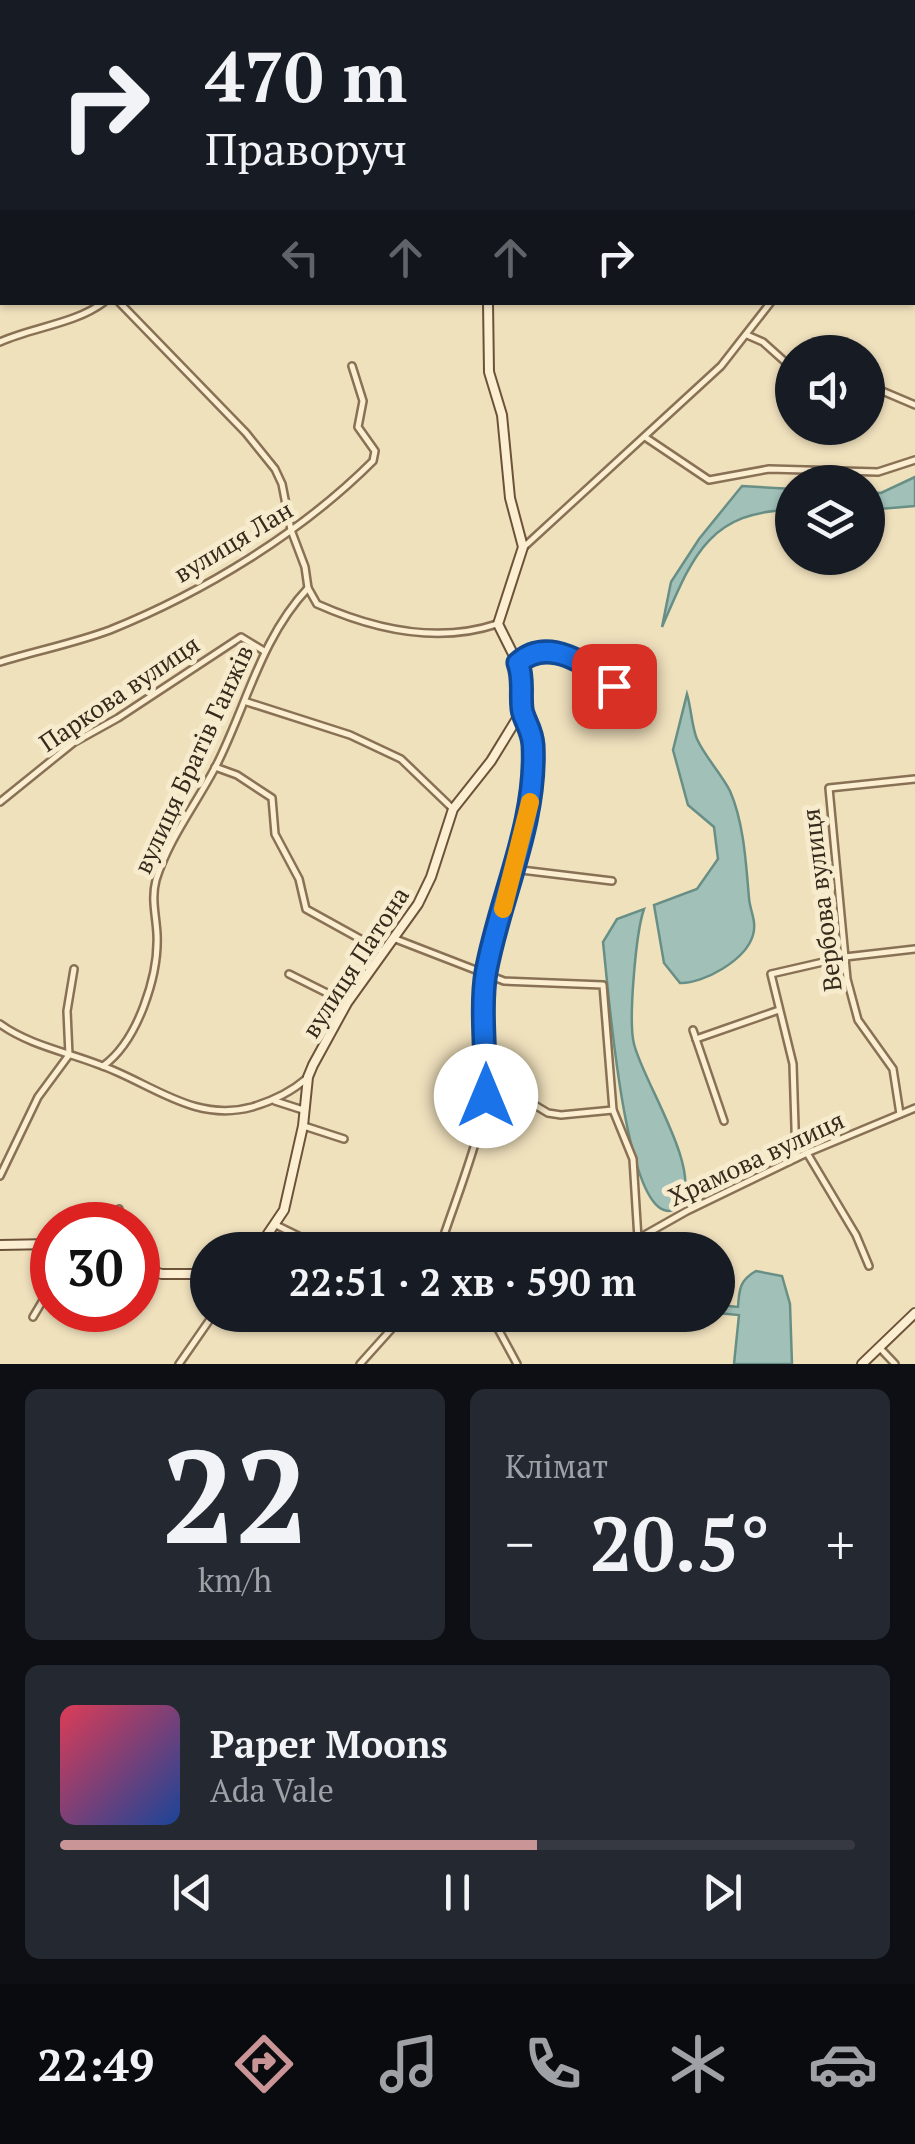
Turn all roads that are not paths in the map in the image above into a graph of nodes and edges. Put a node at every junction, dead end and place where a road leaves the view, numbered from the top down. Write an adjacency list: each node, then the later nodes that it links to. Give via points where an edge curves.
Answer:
1 (100, 305): 6 (street)
2 (122, 305): 13 (street, via 275,469)
3 (488, 305): 14 (street, via 489,372)
4 (768, 305): 5 (street)
5 (747, 335): 7 (street); 11 (street)
6 (0, 342)
7 (775, 353)
8 (352, 366): 13 (street, вулиця Лан, via 364,401 358,428 374,451 373,461)
9 (885, 392): 10 (street)
10 (915, 405)
11 (644, 436): 12 (street, via 708,480 769,469 878,472); 14 (street)
12 (915, 460)
13 (291, 530): 15 (street); 18 (street, вулиця Лан, via 154,610)
14 (523, 547): 16 (street)
15 (308, 588): 16 (street, via 317,604 389,630 429,634); 17 (street, вулиця Братів Ганжів)
16 (498, 624): 19 (street)
17 (264, 651): 21 (street, вулиця Братів Ганжів); 25 (street, Паркова вулиця, via 241,637 72,743)
18 (0, 662)
19 (518, 663): 20 (street, via 529,653 563,654); 22 (street)
20 (614, 686)
21 (246, 702): 23 (street, вулиця Братів Ганжів); 26 (street, via 401,758)
22 (522, 712): 26 (street, вулиця Патона); 27 (street, via 533,741 533,779)
23 (215, 767): 31 (street, via 272,798 274,834 299,879 306,909); 42 (street, вулиця Братів Ганжів, via 157,878 156,951 144,999 126,1042)
24 (915, 780): 32 (street, Вербова вулиця, via 829,788)
25 (0, 802)
26 (454, 809): 29 (street, вулиця Патона, via 431,878)
27 (514, 869): 28 (street); 35 (street)
28 (612, 881)
29 (393, 938): 31 (street, вулиця Патона); 35 (street)
30 (915, 950): 32 (street)
31 (382, 951): 36 (street, вулиця Патона)
32 (845, 957): 37 (street, via 770,974); 49 (street, Вербова вулиця, via 858,1020 893,1069)
33 (74, 969): 41 (street, via 66,1010)
34 (289, 974): 36 (street)
35 (485, 975): 44 (street); 47 (street, via 504,982 604,986)
36 (347, 1003): 43 (street, вулиця Патона)
37 (778, 1010): 40 (street); 54 (street, via 793,1064)
38 (0, 1024): 41 (street)
39 (693, 1030): 40 (street)
40 (696, 1039): 50 (street)
41 (69, 1055): 42 (street); 55 (street, via 38,1097)
42 (103, 1066): 45 (street, via 212,1112)
43 (308, 1077): 45 (street, вулиця Патона); 48 (street, вулиця Патона)
44 (486, 1096): 47 (street, via 528,1101 561,1115); 59 (street)
45 (272, 1101): 48 (street)
46 (915, 1108): 49 (street, Храмова вулиця)
47 (613, 1110): 60 (street, via 633,1159)
48 (305, 1111): 51 (street, вулиця Патона)
49 (900, 1114): 53 (street, Храмова вулиця)
50 (724, 1120)
51 (303, 1126): 52 (street); 56 (street, вулиця Патона)
52 (344, 1139)
53 (807, 1152): 54 (street, Храмова вулиця); 64 (street)
54 (796, 1158): 61 (street, Храмова вулиця)
55 (0, 1176)
56 (276, 1225): 57 (street); 58 (street)
57 (270, 1232)
58 (291, 1232)
59 (445, 1232)
60 (638, 1232)
61 (650, 1232)
62 (30, 1244): 63 (street)
63 (0, 1245)
64 (869, 1266)
65 (160, 1274): 66 (street)
66 (190, 1274)
67 (915, 1313): 71 (street)
68 (202, 1332): 72 (street)
69 (389, 1332): 73 (street)
70 (500, 1332): 74 (street)
71 (879, 1347): 75 (street); 76 (street)
72 (181, 1363)
73 (360, 1364)
74 (518, 1364)
75 (862, 1364)
76 (895, 1364)

